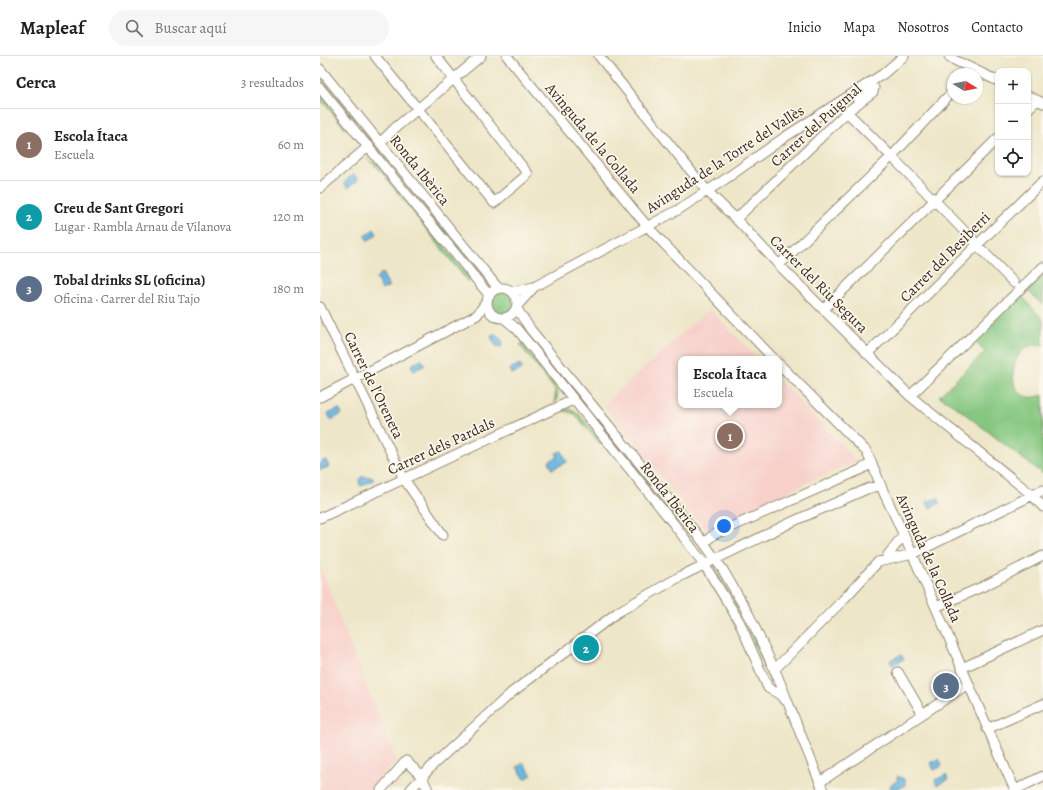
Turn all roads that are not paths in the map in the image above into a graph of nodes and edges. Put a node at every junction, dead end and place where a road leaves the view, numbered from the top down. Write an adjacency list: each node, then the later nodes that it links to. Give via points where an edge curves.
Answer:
1 (375, 56): 15 (street)
2 (436, 56): 11 (street)
3 (481, 56): 11 (street)
4 (507, 56): 29 (street, Avinguda de la Collada)
5 (599, 56): 25 (street, Carrer del Riu Segura)
6 (904, 56): 17 (street, Avinguda de la Torre del Vallès, via 883,74)
7 (949, 56): 8 (street)
8 (966, 68)
9 (320, 69): 19 (street, Ronda Ibèrica)
10 (983, 76): 12 (street)
11 (454, 78): 15 (street); 15 (street, via 528,174 494,203)
12 (995, 80)
13 (320, 88): 20 (street, Ronda Ibèrica)
14 (947, 98): 32 (street, via 891,157)
15 (418, 108): 19 (street)
16 (847, 112): 17 (street, Carrer del Puigmal, via 874,92 874,88); 21 (street); 28 (street, Carrer del Puigmal)
17 (785, 137): 25 (street, Avinguda de la Torre del Vallès)
18 (996, 140): 41 (street)
19 (380, 142): 36 (street, Ronda Ibèrica)
20 (369, 146): 24 (street); 38 (street, Ronda Ibèrica)
21 (886, 152)
22 (896, 161): 26 (street)
23 (1043, 181): 45 (street, Carrer del Besiberri)
24 (320, 188)
25 (707, 191): 28 (street, Carrer del Riu Segura); 29 (street, Avinguda de la Torre del Vallès)
26 (931, 197)
27 (938, 204): 30 (street)
28 (736, 219): 32 (street, Carrer del Riu Segura)
29 (648, 226): 35 (street, Avinguda de la Torre del Vallès); 46 (street, Avinguda de la Collada)
30 (973, 240)
31 (980, 248): 34 (street)
32 (779, 265): 41 (street, Carrer del Riu Segura)
33 (1043, 267): 49 (street)
34 (1014, 283)
35 (534, 287): 37 (street, Avinguda de la Torre del Vallès); 40 (street, Avinguda de la Torre del Vallès)
36 (498, 288): 37 (street, via 506,288); 38 (street)
37 (513, 292): 40 (street, Ronda Ibèrica, via 518,301)
38 (488, 298): 42 (street); 43 (street, Ronda Ibèrica, via 489,311)
39 (320, 307): 48 (street, Carrer de l'Oreneta)
40 (517, 308): 44 (street); 61 (street, Ronda Ibèrica, via 531,330)
41 (824, 309): 45 (street, Carrer del Riu Segura)
42 (477, 315): 43 (street); 48 (street)
43 (492, 315): 44 (street, Ronda Ibèrica)
44 (505, 319): 51 (street, Ronda Ibèrica, via 517,329)
45 (867, 354): 49 (street, Carrer del Riu Segura)
46 (771, 356)
47 (782, 367): 52 (street, Avinguda de la Collada, via 866,451)
48 (356, 379): 50 (street); 53 (street, Carrer de l'Oreneta)
49 (910, 396): 56 (street, Carrer del Riu Segura)
50 (320, 397)
51 (573, 400): 53 (street, Carrer dels Pardals); 66 (street, Ronda Ibèrica)
52 (872, 463): 54 (street, Avinguda de la Collada); 61 (street, via 713,535)
53 (404, 479): 58 (street, Carrer dels Pardals); 60 (street, Carrer de l'Oreneta)
54 (880, 485): 59 (street, Avinguda de la Collada); 64 (street, via 794,521)
55 (1043, 490): 56 (street)
56 (1032, 495): 57 (street, Carrer del Riu Segura); 62 (street)
57 (1043, 507)
58 (320, 518)
59 (904, 534): 62 (street, Avinguda de la Collada); 65 (street)
60 (443, 535)
61 (704, 543): 64 (street, Ronda Ibèrica)
62 (913, 554): 65 (street); 67 (street, Avinguda de la Collada)
63 (1043, 556): 67 (street)
64 (716, 559): 66 (street); 70 (street, Ronda Ibèrica, via 749,615)
65 (886, 560): 70 (street, via 878,562)
66 (704, 564): 74 (street, Ronda Ibèrica, via 739,621 768,688 779,694); 78 (street, via 618,612 559,655 511,693)
67 (936, 607): 69 (street, Avinguda de la Collada)
68 (1043, 630): 69 (street)
69 (962, 668): 72 (street, Avinguda de la Collada)
70 (774, 670): 74 (street, Ronda Ibèrica)
71 (898, 672): 75 (street)
72 (968, 684): 75 (street); 76 (street, Avinguda de la Collada)
73 (1043, 704): 76 (street)
74 (790, 706): 79 (street, Ronda Ibèrica)
75 (922, 713): 79 (street)
76 (988, 730): 83 (street, Avinguda de la Collada)
77 (1043, 776): 83 (street)
78 (422, 777): 80 (street, via 406,761); 81 (street); 82 (street)
79 (822, 786)
80 (381, 790)
81 (410, 790)
82 (428, 790)
83 (1015, 790)

